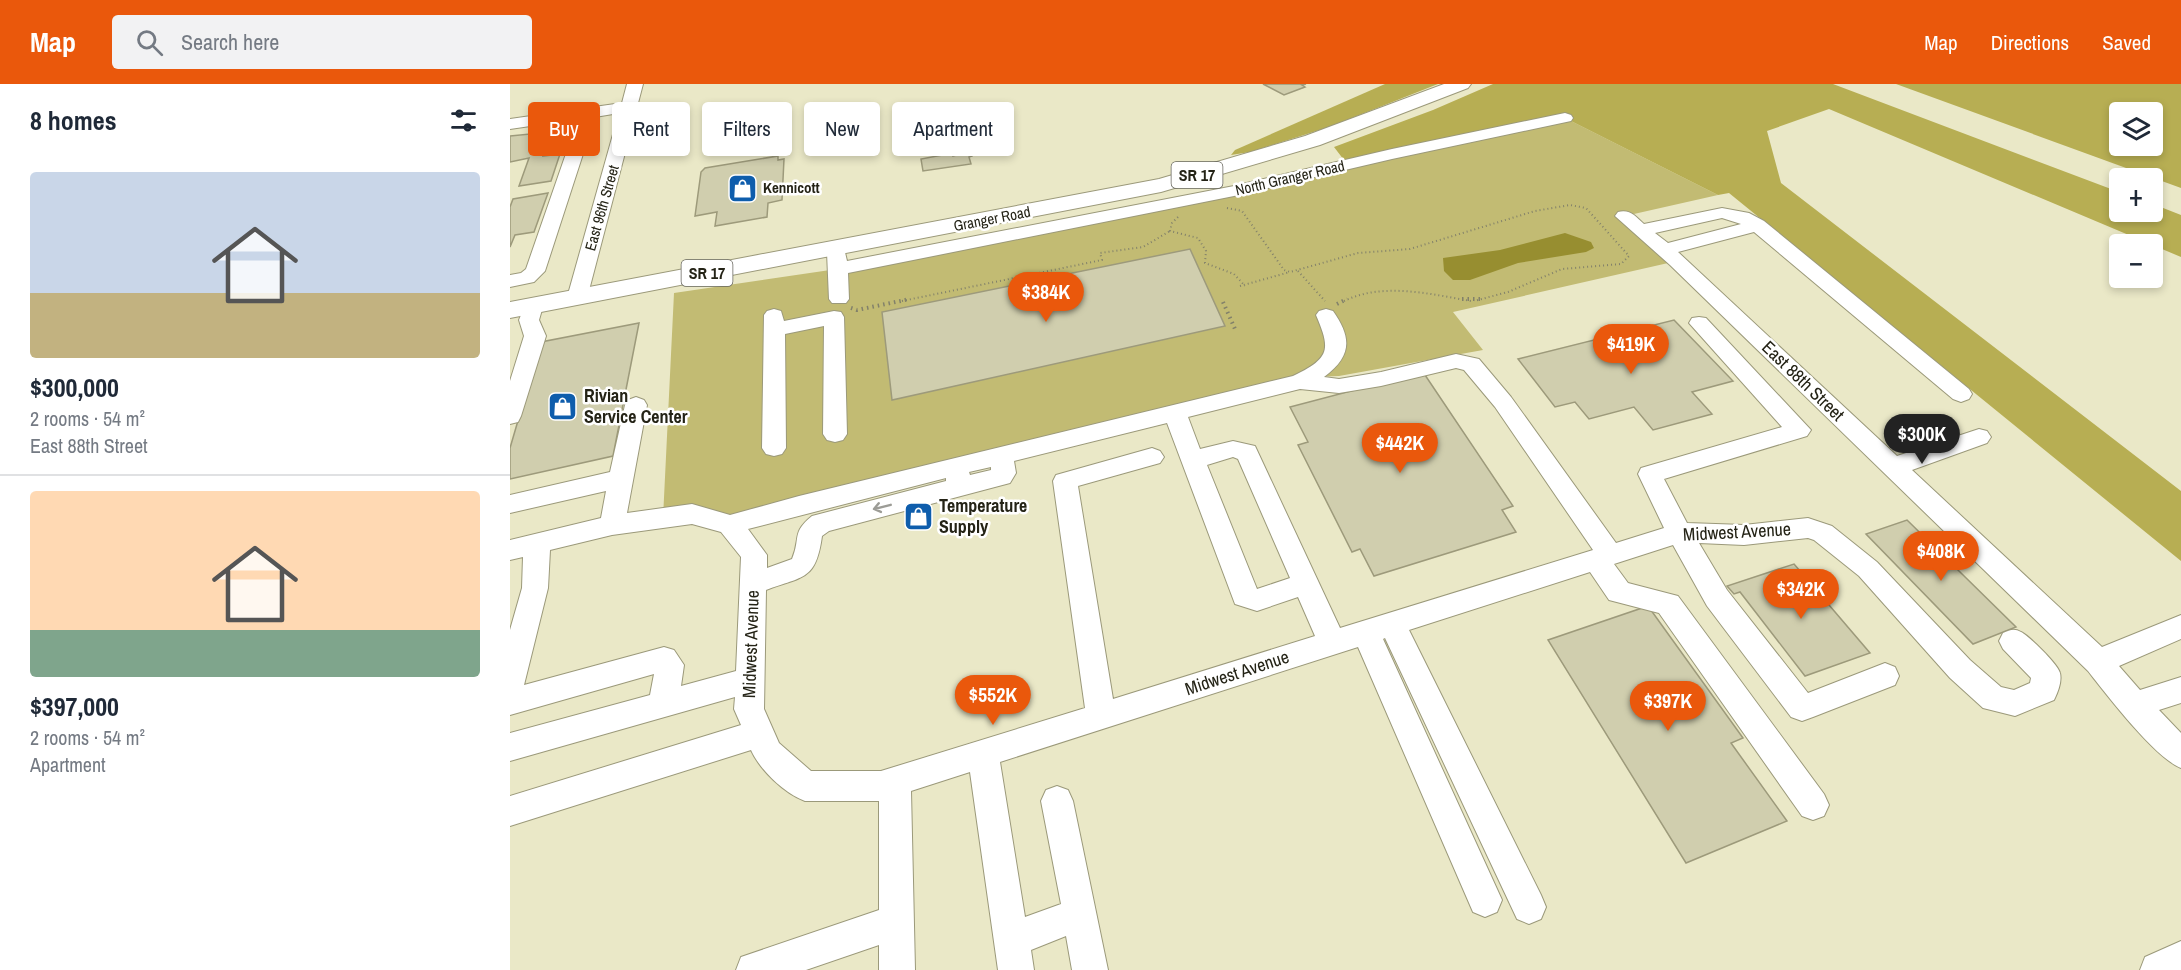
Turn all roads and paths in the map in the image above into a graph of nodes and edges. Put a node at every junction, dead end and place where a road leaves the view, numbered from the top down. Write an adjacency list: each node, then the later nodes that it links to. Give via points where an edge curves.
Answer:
1 (635, 84): 3 (street, East 96th Street)
2 (1461, 84): 14 (main road, Granger Road / SR 17, via 1391,114 1255,160)
3 (630, 102)
4 (1565, 118): 14 (street, North Granger Road, via 1234,191)
5 (528, 122): 6 (street)
6 (510, 124)
7 (574, 156): 17 (street, via 535,271 527,278)
8 (616, 156): 18 (street, East 96th Street)
9 (1220, 208): 16 (path, via 1242,211 1284,270)
10 (1179, 217): 12 (path)
11 (1758, 225): 13 (street); 13 (street, East 88th Street, via 1722,213 1633,223); 26 (street)
12 (1170, 231): 16 (path, via 1198,238 1206,250 1206,263 1238,276 1242,286); 19 (path, via 1143,247 1100,253 1102,260 913,300 857,310)
13 (1664, 250): 35 (street, East 88th Street)
14 (837, 259): 18 (main road, Granger Road / SR 17); 19 (street)
15 (1298, 271): 15 (path, via 1330,307 1377,291 1421,292 1473,301 1508,292 1558,270 1614,266 1629,256 1586,208 1570,206 1535,211 1410,249 1358,254); 16 (path)
16 (1290, 272)
17 (510, 281)
18 (577, 298): 21 (main road, Granger Road / SR 17)
19 (839, 299)
20 (1223, 302): 24 (path)
21 (521, 308): 29 (street, via 535,336)
22 (1326, 315): 25 (street, via 1337,347 1330,360)
23 (1699, 322): 41 (street, via 1799,430 1650,474)
24 (1235, 329)
25 (1300, 382): 28 (street); 44 (street, via 1339,386 1456,361 1471,364 1503,402)
26 (1961, 394)
27 (636, 405): 37 (street)
28 (1175, 414): 34 (street); 36 (street, via 1001,456 1001,477)
29 (510, 416)
30 (835, 434): 32 (street, via 834,317 774,321)
31 (1979, 437): 35 (street)
32 (774, 448)
33 (1152, 457): 59 (street, via 1065,481)
34 (1193, 460): 46 (street, via 1233,449 1247,452); 46 (street, via 1245,596 1257,600)
35 (1893, 467): 51 (street, East 88th Street)
36 (958, 477): 40 (street, via 766,514); 45 (street, one-way to 45, via 821,523 810,532 806,559 801,566)
37 (621, 479): 38 (street); 39 (street)
38 (510, 504)
39 (612, 525): 40 (street, via 692,514); 42 (street)
40 (730, 525): 45 (street, Midwest Avenue, via 754,555)
41 (1679, 533): 44 (street, Midwest Avenue); 49 (street, Midwest Avenue, via 1744,535 1808,528 1823,533 1868,569 1993,699 2015,703 2044,691 2046,674); 52 (street, via 1717,598 1802,708)
42 (537, 543): 43 (street); 54 (street, via 536,588)
43 (510, 550)
44 (1603, 557): 48 (street, Midwest Avenue); 66 (street, via 1619,592 1668,604)
45 (753, 584): 53 (street, Midwest Avenue)
46 (1305, 584): 50 (street)
47 (2181, 627): 51 (street)
48 (1379, 628): 50 (street, Midwest Avenue); 68 (street); 69 (street)
49 (2013, 641)
50 (1332, 642): 59 (street, Midwest Avenue)
51 (2098, 662): 58 (street, East 88th Street)
52 (1885, 676)
53 (750, 680): 57 (street); 60 (street, Midwest Avenue, via 749,709)
54 (510, 683)
55 (2181, 690): 58 (street)
56 (510, 702): 57 (street, via 664,659 670,665)
57 (663, 704): 61 (street)
58 (2134, 705): 63 (street, East 88th Street)
59 (1101, 716): 62 (street, Midwest Avenue)
60 (760, 733): 64 (street, Midwest Avenue, via 768,753 805,786 881,786); 67 (street)
61 (510, 747)
62 (983, 753): 64 (street, Midwest Avenue); 72 (street)
63 (2181, 754)
64 (895, 781): 71 (street)
65 (1057, 801): 70 (street)
66 (1813, 805)
67 (510, 811)
68 (1485, 900)
69 (1529, 907)
70 (1080, 914): 72 (street); 76 (street)
71 (896, 922): 74 (street); 75 (street)
72 (1013, 955)
73 (2181, 958): 77 (street)
74 (754, 970)
75 (897, 970)
76 (1090, 970)
77 (2158, 970)

